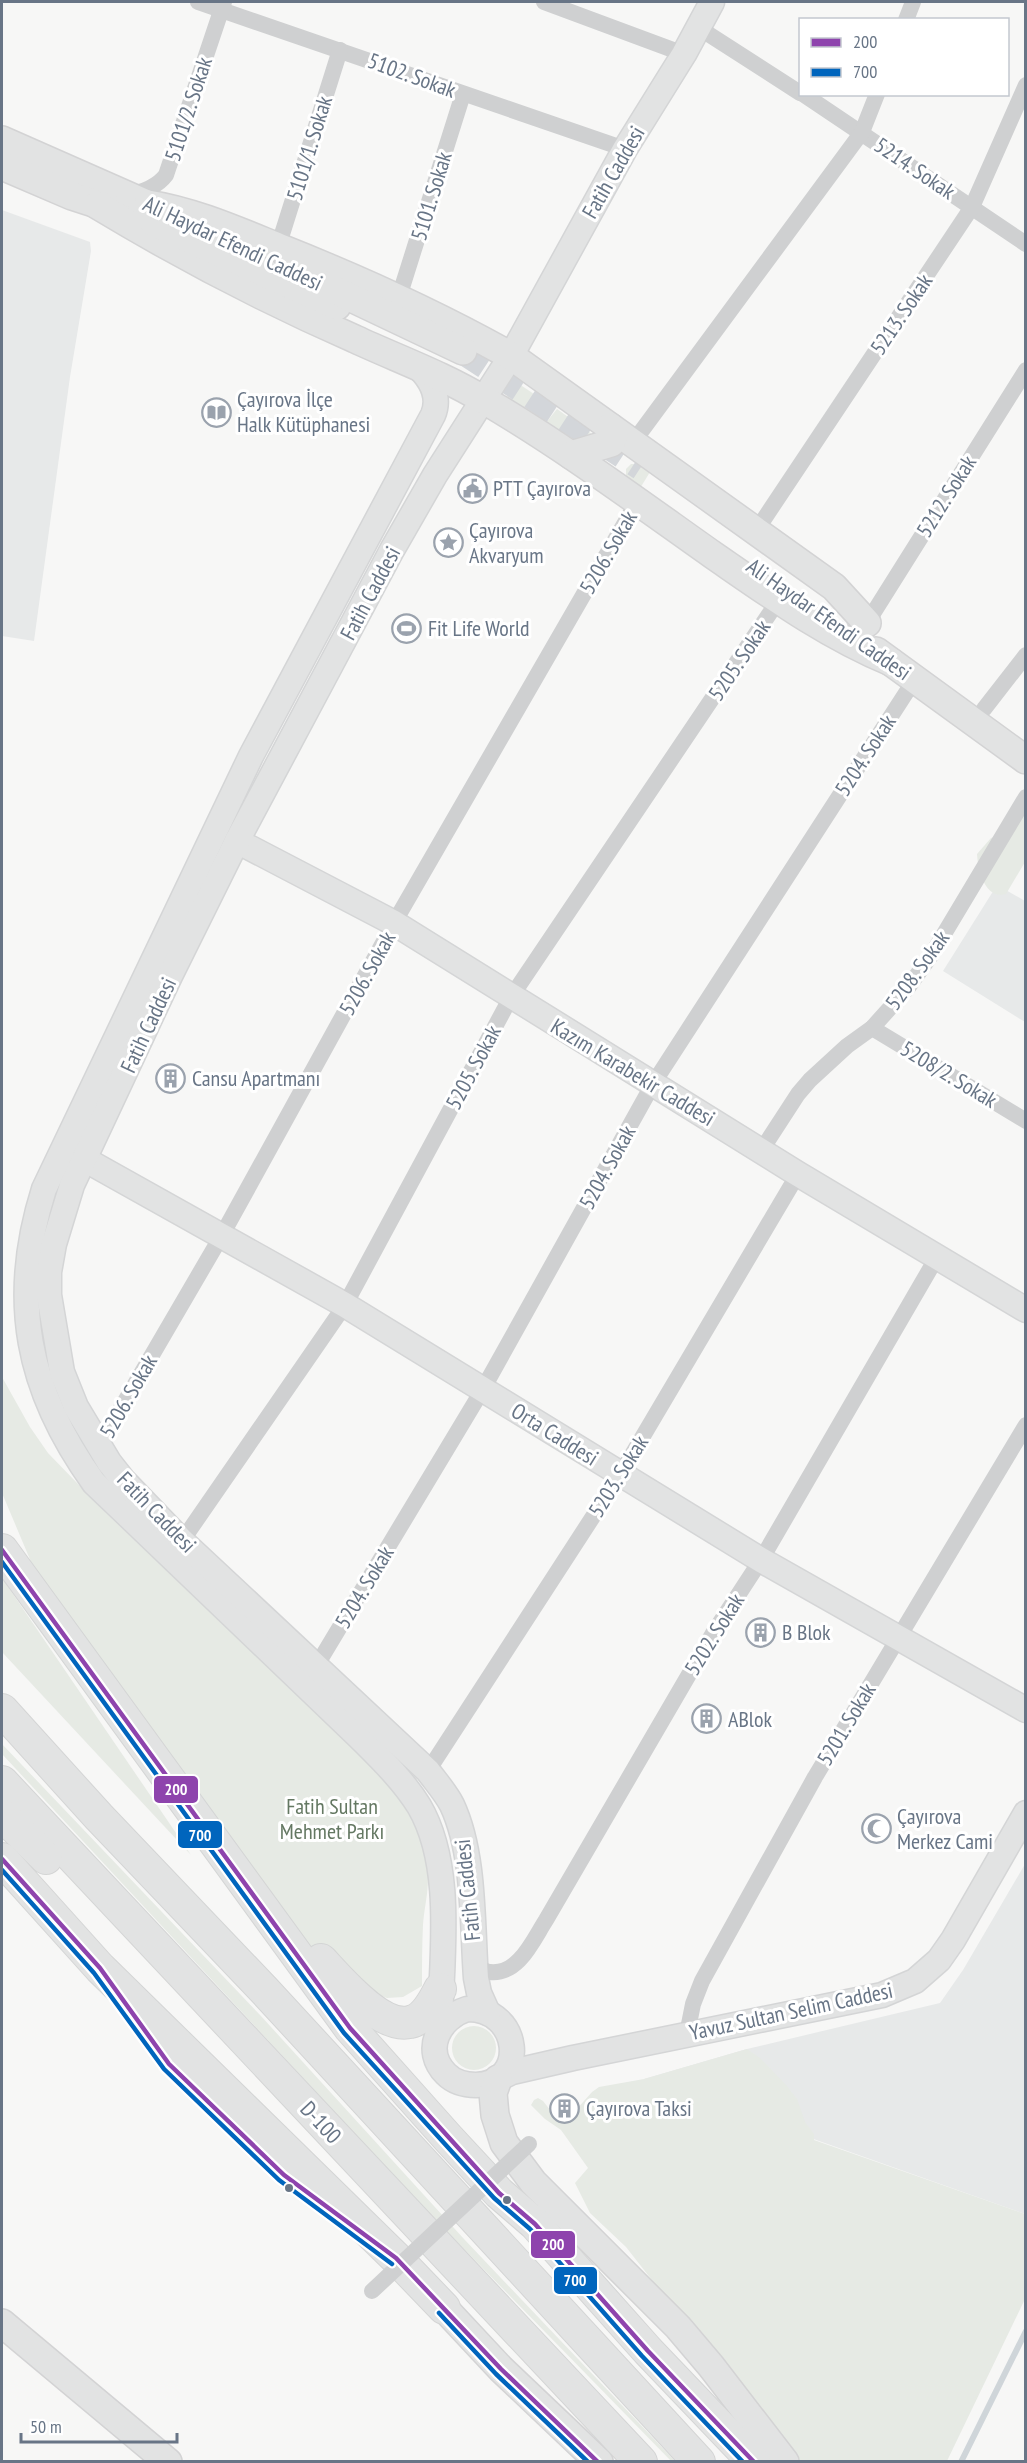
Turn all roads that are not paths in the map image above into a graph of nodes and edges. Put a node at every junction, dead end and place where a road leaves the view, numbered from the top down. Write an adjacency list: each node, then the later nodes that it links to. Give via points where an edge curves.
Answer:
1 (198, 2): 5 (street, 5102. Sokak)
2 (544, 2): 6 (street)
3 (712, 2): 8 (street, Fatih Caddesi)
4 (913, 2): 7 (street)
5 (222, 5): 9 (street, 5102. Sokak); 20 (street, 5101/2. Sokak, via 166,175)
6 (573, 7): 10 (street)
7 (907, 18)
8 (699, 28): 10 (street, Fatih Caddesi); 12 (street, 5214. Sokak)
9 (340, 50): 13 (street, 5102. Sokak); 24 (street, 5101/1. Sokak)
10 (684, 54): 18 (street, Fatih Caddesi)
11 (1026, 85): 22 (street, 5213. Sokak)
12 (799, 92)
13 (463, 94): 18 (street, 5102. Sokak); 25 (street, 5101. Sokak)
14 (805, 96): 16 (street, 5214. Sokak)
15 (876, 96): 16 (street, 5206. Sokak)
16 (862, 132): 22 (street, 5214. Sokak); 31 (street, 5206. Sokak)
17 (2, 140): 20 (main road, Ali Haydar Efendi Caddesi)
18 (625, 149): 26 (street, Fatih Caddesi)
19 (2, 166): 21 (main road, Ali Haydar Efendi Caddesi)
20 (138, 200): 21 (main road, Ali Haydar Efendi Caddesi, via 460,359 403,337 176,231); 24 (main road, via 211,220)
21 (97, 205): 27 (main road, via 184,256 356,340)
22 (972, 207): 23 (street, 5214. Sokak); 32 (street, 5213. Sokak)
23 (1026, 244)
24 (278, 247): 25 (main road)
25 (399, 297): 26 (main road)
26 (511, 356): 29 (street, Fatih Caddesi); 31 (main road)
27 (417, 365): 29 (main road); 56 (street, via 433,388 437,405 433,415 251,756 44,1190 32,1233 26,1290)
28 (1026, 370): 34 (street, 5212. Sokak)
29 (483, 399): 30 (main road); 42 (street, Fatih Caddesi, via 392,550)
30 (571, 455): 31 (main road); 31 (main road, via 605,446)
31 (628, 458): 32 (main road); 33 (main road); 34 (main road, Ali Haydar Efendi Caddesi); 36 (main road, Ali Haydar Efendi Caddesi); 43 (street, 5206. Sokak)
32 (756, 531): 34 (main road, via 834,587)
33 (778, 601): 36 (main road, via 838,637); 44 (street, 5205. Sokak)
34 (867, 623): 38 (main road, Ali Haydar Efendi Caddesi)
35 (1026, 655): 38 (street)
36 (891, 662): 37 (main road, Ali Haydar Efendi Caddesi)
37 (915, 679): 40 (main road, Ali Haydar Efendi Caddesi); 46 (street, 5204. Sokak)
38 (984, 709): 39 (main road, Ali Haydar Efendi Caddesi)
39 (1026, 737)
40 (1026, 760)
41 (1026, 797): 45 (street, 5208. Sokak, via 932,954)
42 (237, 841): 43 (street, Kazım Karabekir Caddesi); 49 (street, Fatih Caddesi)
43 (394, 923): 44 (street, Kazım Karabekir Caddesi); 51 (street, 5206. Sokak)
44 (511, 997): 46 (street, Kazım Karabekir Caddesi); 53 (street, 5205. Sokak)
45 (872, 1028): 47 (street, 5208/2. Sokak); 48 (street, 5208. Sokak, via 810,1080)
46 (653, 1084): 48 (street, Kazım Karabekir Caddesi); 57 (street, 5204. Sokak)
47 (1026, 1121)
48 (761, 1151): 50 (street, Kazım Karabekir Caddesi)
49 (84, 1159): 51 (street, Orta Caddesi); 55 (street, Fatih Caddesi, via 62,1213 49,1272)
50 (798, 1174): 52 (street, Kazım Karabekir Caddesi); 62 (street, 5203. Sokak)
51 (222, 1235): 53 (street, Orta Caddesi); 61 (street, 5206. Sokak)
52 (937, 1257): 54 (street, Kazım Karabekir Caddesi); 66 (street, 5202. Sokak)
53 (345, 1305): 57 (street, Orta Caddesi); 63 (street, 5205. Sokak)
54 (1026, 1310)
55 (59, 1361): 56 (street, via 57,1374 51,1378 42,1376); 58 (street, Fatih Caddesi)
56 (35, 1365): 59 (street)
57 (483, 1389): 62 (street, Orta Caddesi); 70 (street, 5204. Sokak)
58 (76, 1407): 59 (street, via 65,1393 56,1391 52,1399); 61 (street, Fatih Caddesi)
59 (54, 1418): 69 (street, via 81,1465 104,1493)
60 (1026, 1425): 68 (street, 5201. Sokak)
61 (99, 1446): 63 (street, Fatih Caddesi, via 124,1481)
62 (620, 1475): 66 (street, Orta Caddesi); 75 (street, 5203. Sokak)
63 (182, 1541): 69 (street, Fatih Caddesi)
64 (2, 1545): 67 (highway)
65 (2, 1550): 67 (highway)
66 (761, 1560): 68 (street, Orta Caddesi); 83 (street, 5202. Sokak, via 712,1635)
67 (21, 1575): 80 (highway)
68 (899, 1637): 73 (street, Orta Caddesi); 88 (street, 5201. Sokak, via 716,1954 693,2004)
69 (289, 1654): 70 (street, Fatih Caddesi); 71 (street)
70 (317, 1665): 71 (street, Fatih Caddesi)
71 (329, 1697): 75 (street, Fatih Caddesi); 84 (street, Fatih Caddesi, via 409,1792 432,1836 443,1899)
72 (2, 1703): 74 (highway)
73 (1026, 1710)
74 (11, 1719): 98 (highway)
75 (428, 1771): 82 (street, Fatih Caddesi, via 451,1804 464,1842)
76 (2, 1782): 81 (highway, D-100 / D-100)
77 (1026, 1813): 88 (street, Yavuz Sultan Selim Caddesi, via 953,1940 927,1973 915,1981 882,1995)
78 (2, 1815): 81 (highway, via 56,1868)
79 (2, 1858): 93 (highway, via 100,1968)
80 (235, 1872): 86 (highway, via 356,1996); 99 (highway, via 350,2028 392,2076 499,2193 535,2224)
81 (153, 1943): 97 (highway, D-100 / D-100)
82 (474, 1956): 83 (street, via 479,1967 489,1972 502,1971); 85 (street, Fatih Caddesi)
83 (517, 1963): 85 (street, via 505,1976 482,1983)
84 (440, 1989): 86 (highway, via 421,2016 410,2022); 87 (street, Fatih Caddesi)
85 (491, 2011): 87 (street, via 467,2009 455,2013); 89 (street, via 537,2051); 90 (street, via 512,2045 505,2071)
86 (388, 2018): 87 (highway, via 412,2030)
87 (440, 2027): 90 (street, via 436,2052 446,2074 469,2085)
88 (687, 2034): 89 (street, Yavuz Sultan Selim Caddesi)
89 (573, 2058): 90 (street, Yavuz Sultan Selim Caddesi)
90 (498, 2079): 100 (main road, via 493,2092 495,2115 504,2143 533,2182 678,2327)
91 (529, 2144): 92 (street, bridge)
92 (372, 2291)
93 (444, 2308): 96 (main road, via 501,2369)
94 (2, 2323): 95 (main road)
95 (168, 2462)
96 (599, 2462)
97 (641, 2462)
98 (699, 2462)
99 (754, 2462)
100 (785, 2462)

